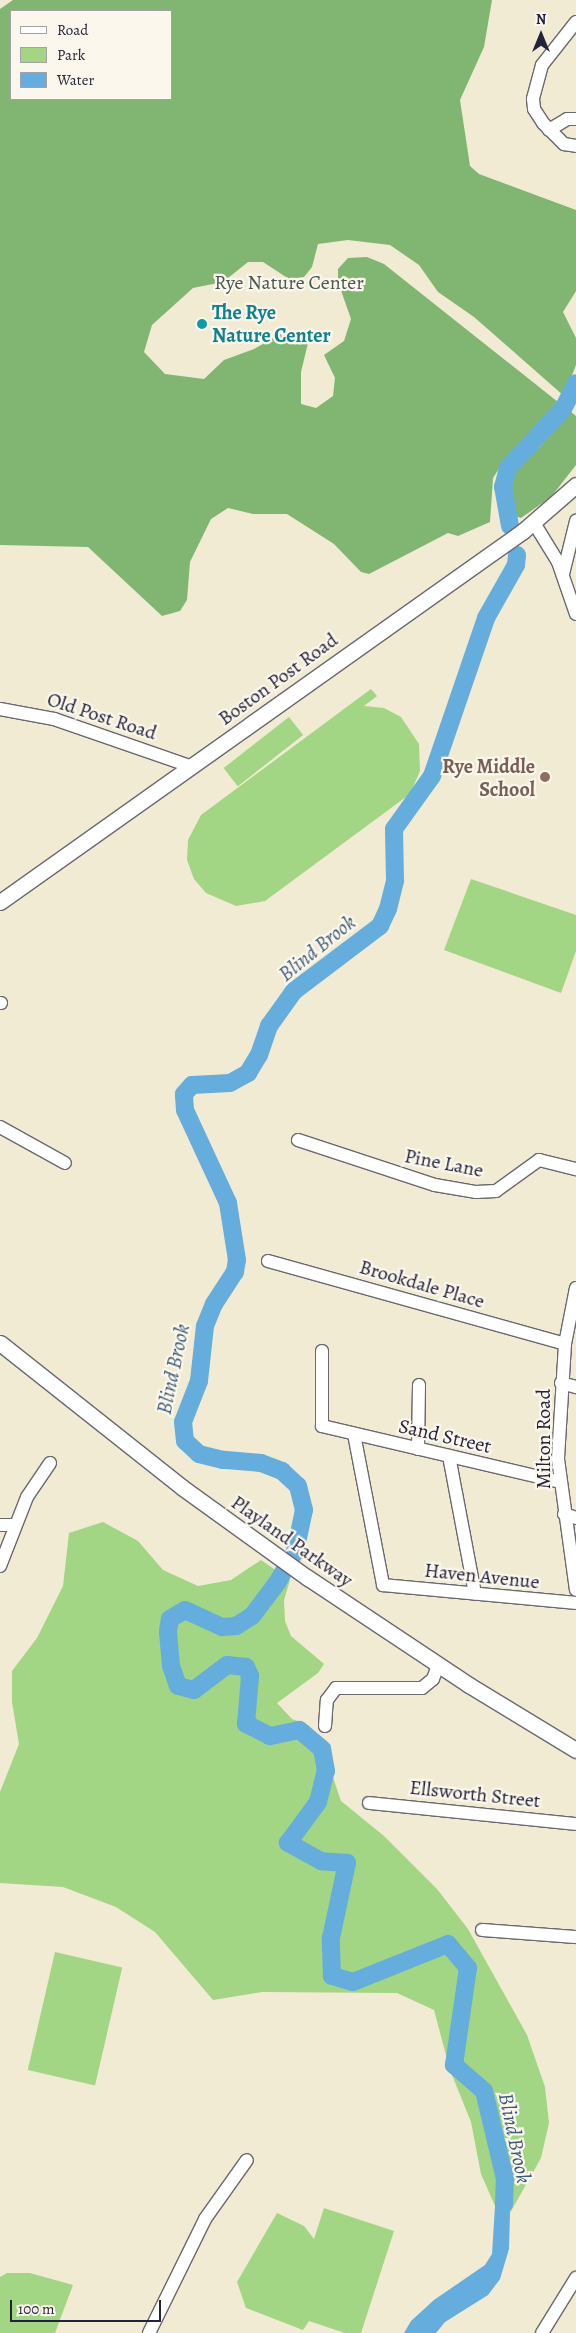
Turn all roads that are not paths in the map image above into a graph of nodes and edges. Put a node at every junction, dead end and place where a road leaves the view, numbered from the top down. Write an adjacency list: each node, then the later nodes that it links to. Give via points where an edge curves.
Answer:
1 (576, 22): 3 (street, via 537,75 534,109)
2 (576, 119): 3 (street)
3 (549, 130): 4 (street, via 564,144)
4 (576, 146)
5 (576, 485): 7 (main road, Boston Post Road)
6 (576, 521): 8 (street)
7 (534, 523): 8 (street, via 553,551); 11 (main road, Boston Post Road)
8 (563, 574): 9 (street)
9 (576, 614)
10 (0, 710): 11 (street, Old Post Road, via 54,718)
11 (190, 766): 12 (main road, Boston Post Road)
12 (0, 902)
13 (0, 1127): 15 (street)
14 (298, 1140): 16 (street, Pine Lane, via 435,1185 476,1192 496,1191 539,1160)
15 (65, 1163)
16 (576, 1169)
17 (268, 1261): 20 (street, Brookdale Place)
18 (576, 1288): 20 (street, Milton Road)
19 (0, 1343): 37 (main road, Playland Parkway, via 123,1442 265,1547)
20 (565, 1344): 22 (street, Milton Road)
21 (322, 1351): 25 (street, Sand Street, via 322,1426)
22 (561, 1383): 24 (street); 29 (street, Milton Road)
23 (419, 1385): 26 (street)
24 (576, 1387)
25 (354, 1434): 26 (street, Sand Street); 35 (street, Haven Avenue, via 383,1585)
26 (418, 1449): 27 (street, Sand Street)
27 (449, 1456): 29 (street, Sand Street); 35 (street)
28 (50, 1463): 32 (street)
29 (560, 1482): 30 (street, Milton Road)
30 (570, 1516): 34 (street, Milton Road)
31 (0, 1524): 32 (street)
32 (14, 1525): 33 (street)
33 (0, 1566)
34 (576, 1590)
35 (476, 1594): 36 (street, Haven Avenue)
36 (576, 1602)
37 (438, 1665): 38 (street, via 433,1679 422,1688 336,1688 327,1700); 39 (main road, Playland Parkway)
38 (325, 1726)
39 (576, 1750)
40 (369, 1803): 41 (street, Ellsworth Street)
41 (576, 1824)
42 (482, 1930): 43 (street)
43 (576, 1937)
44 (247, 2160): 46 (street, via 205,2219)
45 (576, 2278): 47 (street)
46 (149, 2333)
47 (542, 2333)

